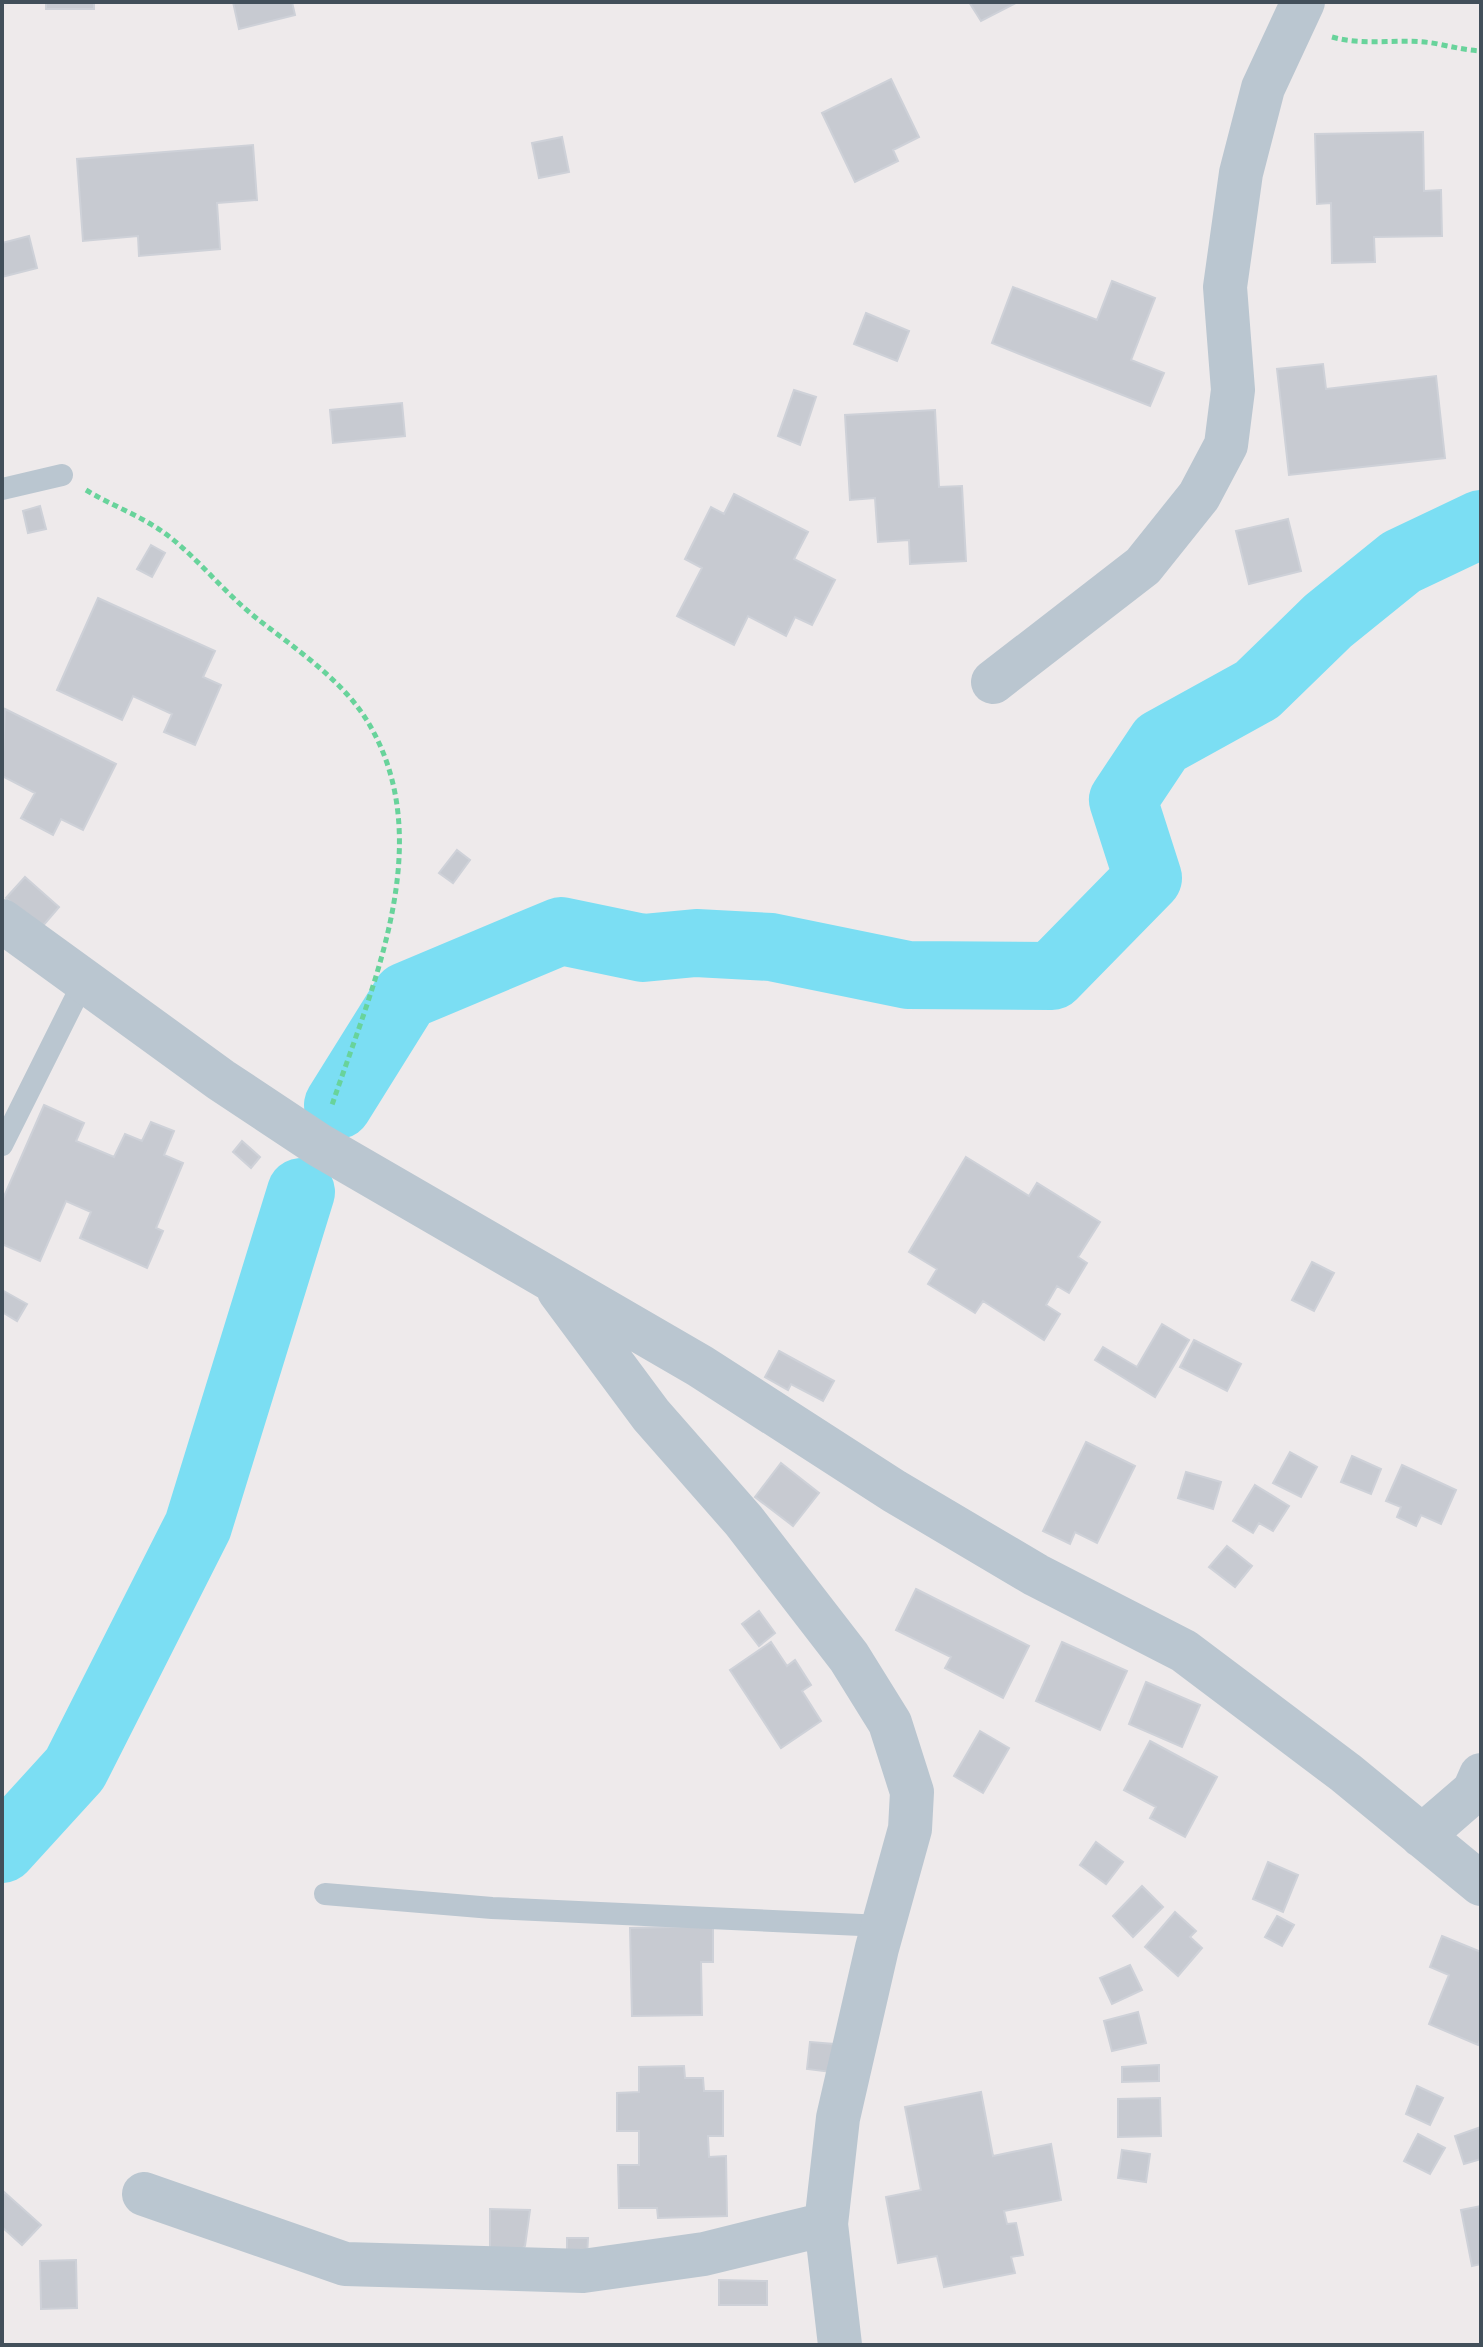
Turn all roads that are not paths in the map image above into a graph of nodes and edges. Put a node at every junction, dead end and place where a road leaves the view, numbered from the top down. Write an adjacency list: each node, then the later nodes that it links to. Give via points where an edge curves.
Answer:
1 (1294, 18): 4 (street, via 1263,88 1241,173 1225,287 1233,390 1226,445 1199,496 1143,566)
2 (62, 475): 3 (lane)
3 (2, 489)
4 (993, 682)
5 (2, 921): 6 (street)
6 (84, 981): 7 (lane); 8 (street, via 319,1145)
7 (2, 1145)
8 (549, 1277): 10 (street, via 1036,1575 1184,1651); 13 (street, via 651,1415 744,1521 849,1657 890,1723 912,1792 910,1829)
9 (1481, 1775): 10 (street, via 1474,1791)
10 (1422, 1836): 11 (street)
11 (1481, 1884)
12 (325, 1894): 13 (lane, via 492,1908)
13 (883, 1926): 15 (street, via 838,2118)
14 (144, 2194): 15 (street, via 345,2264 583,2271 704,2254)
15 (826, 2224): 16 (street)
16 (840, 2345)

